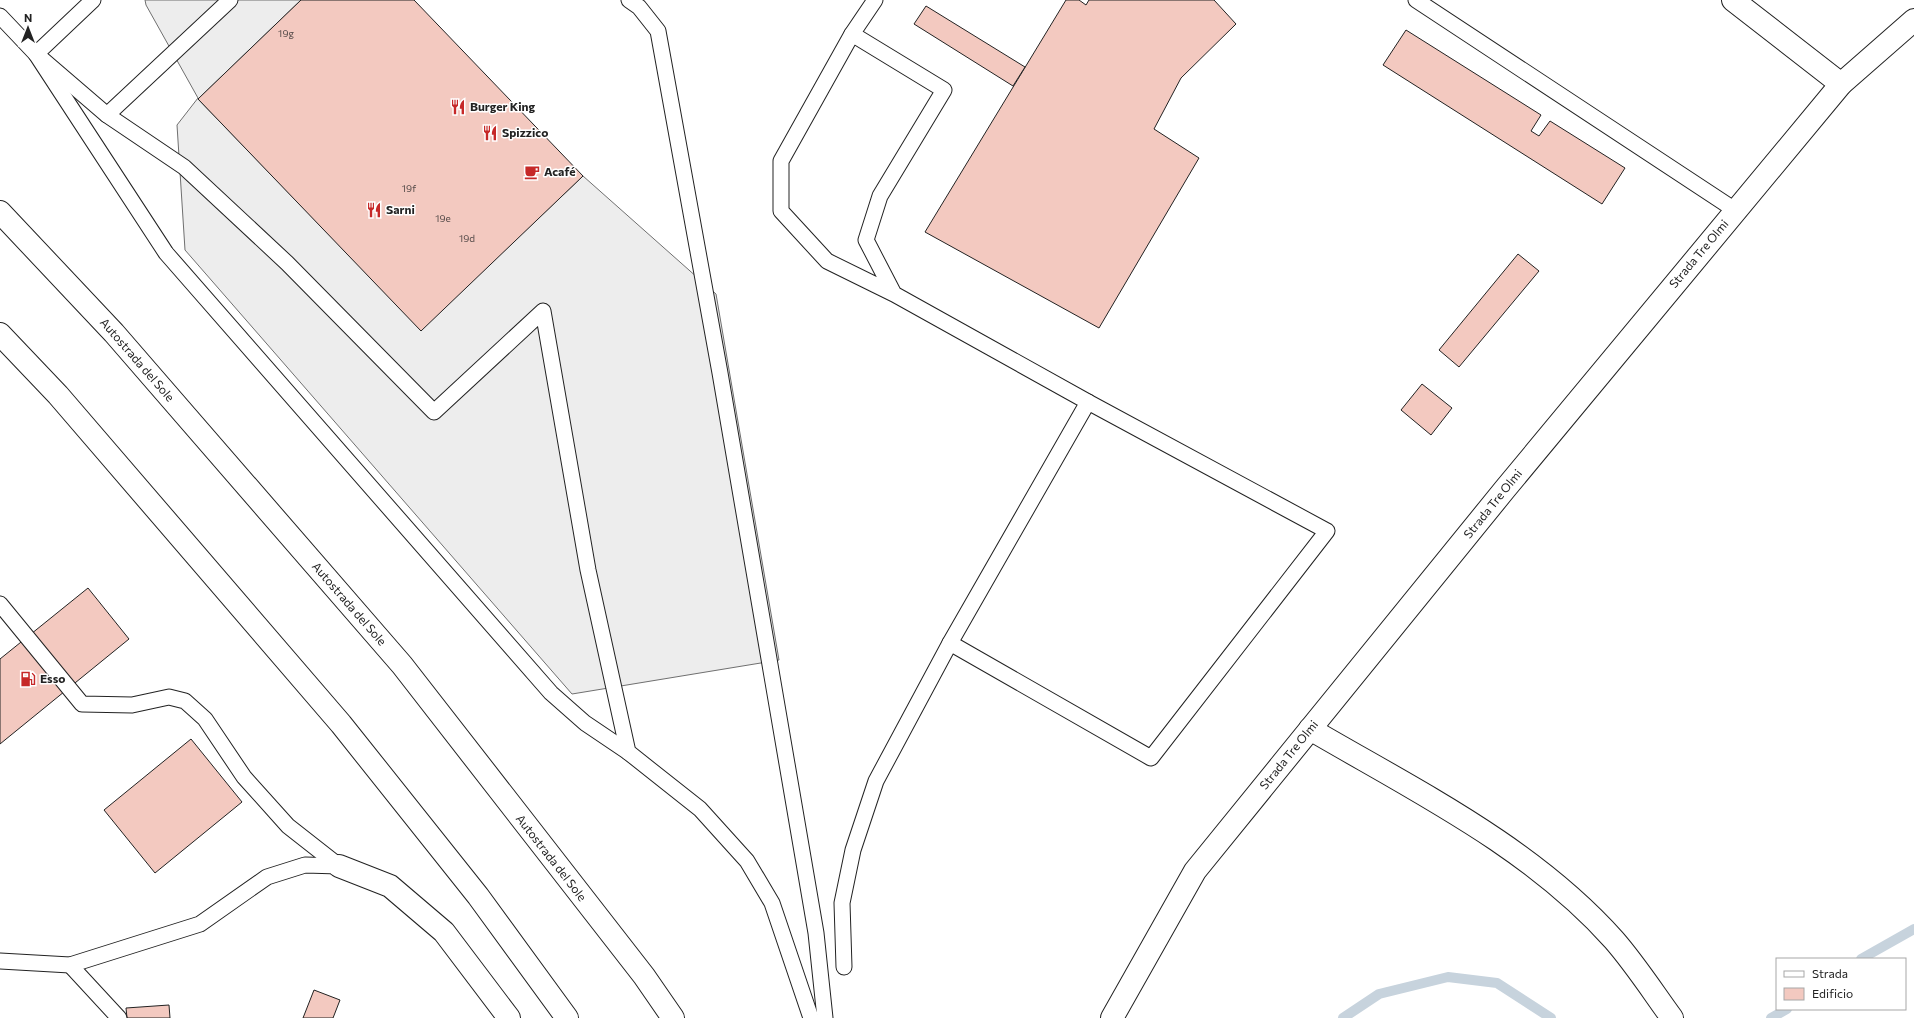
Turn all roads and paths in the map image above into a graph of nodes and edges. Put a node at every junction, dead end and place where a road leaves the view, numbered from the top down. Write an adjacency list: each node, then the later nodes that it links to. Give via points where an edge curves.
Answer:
1 (93, 0): 10 (lane)
2 (230, 0): 12 (lane)
3 (629, 0): 31 (lane, via 639,7 658,31 722,381 814,925)
4 (875, 0): 9 (lane)
5 (1416, 0): 13 (lane)
6 (1733, 0): 11 (main road)
7 (0, 16): 10 (lane)
8 (1914, 20): 11 (main road, Strada Tre Olmi)
9 (852, 34): 15 (lane, via 781,161 781,211 827,261); 15 (lane, via 944,90 880,196 866,240)
10 (36, 54): 12 (lane); 21 (lane, via 166,252 551,693 585,723)
11 (1840, 84): 13 (main road, Strada Tre Olmi)
12 (107, 115): 21 (lane, via 184,167 287,263 434,412 543,311 588,570)
13 (1735, 210): 20 (main road, Strada Tre Olmi)
14 (0, 212): 29 (main road, Autostrada del Sole, via 114,333 402,665 644,976)
15 (894, 294): 17 (lane)
16 (0, 334): 28 (main road, via 58,395 341,724 478,896)
17 (1088, 402): 19 (lane); 19 (lane, via 1327,531 1150,758)
18 (0, 604): 22 (lane, via 82,704 132,705 169,697 185,702 205,719 244,777 288,826)
19 (950, 643): 25 (lane, via 874,788 853,850 842,903)
20 (1310, 729): 32 (main road, Strada Tre Olmi, via 1195,871); 33 (main road, via 1485,831 1562,890 1614,941)
21 (628, 752): 30 (lane, via 700,809 746,861 772,903)
22 (339, 866): 24 (lane, via 305,865 268,877 200,924); 27 (main road, via 390,886 444,932)
23 (0, 961): 24 (lane)
24 (70, 965): 26 (lane)
25 (844, 967)
26 (119, 1018)
27 (509, 1018)
28 (567, 1018)
29 (673, 1018)
30 (811, 1018)
31 (825, 1018)
32 (1112, 1018)
33 (1672, 1018)

